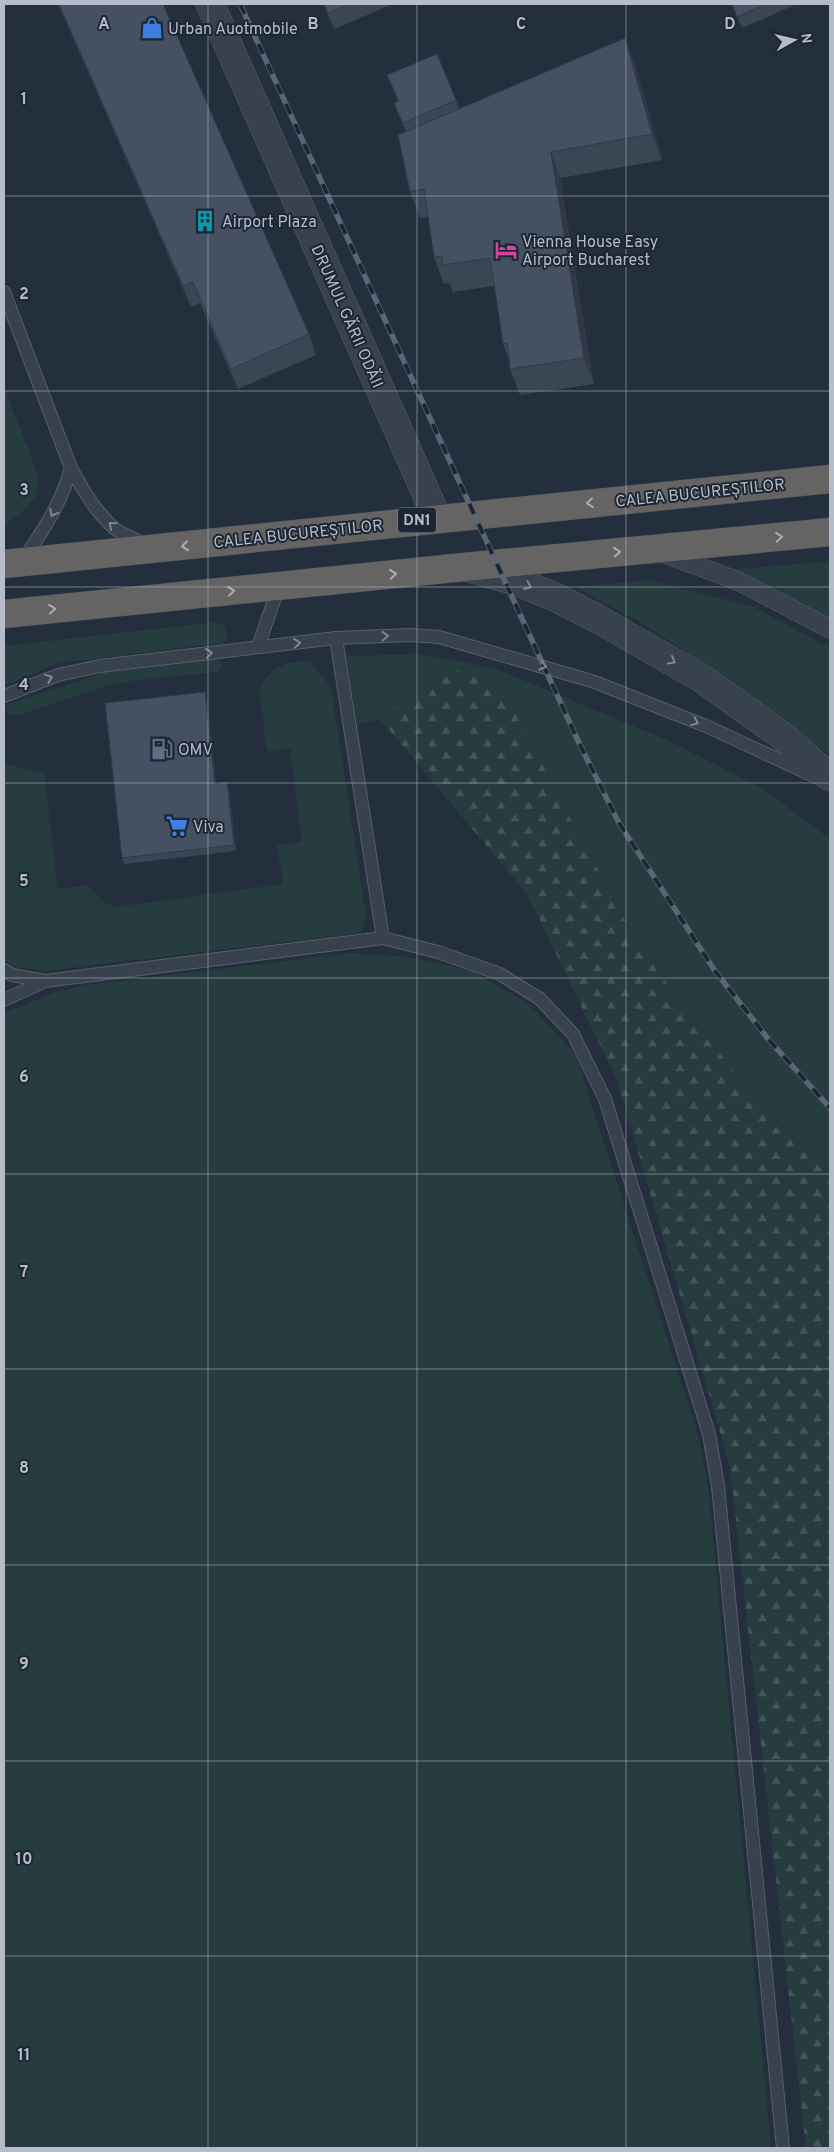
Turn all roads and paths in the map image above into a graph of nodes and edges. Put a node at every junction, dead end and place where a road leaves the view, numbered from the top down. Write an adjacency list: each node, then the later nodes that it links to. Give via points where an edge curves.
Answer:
1 (210, 4): 5 (street, DRUMUL GĂRII ODĂII)
2 (4, 292): 3 (lane)
3 (71, 468): 7 (lane, one-way to 3, via 115,528 86,495); 9 (lane, one-way to 9, via 56,508)
4 (830, 479): 5 (highway, CALEA BUCUREȘTILOR / DN1, one-way to 5)
5 (437, 518): 7 (highway, CALEA BUCUREȘTILOR / DN1, one-way to 7)
6 (830, 532): 8 (highway, one-way to 6)
7 (154, 549): 9 (highway, CALEA BUCUREȘTILOR / DN1)
8 (652, 549): 10 (highway, one-way to 8); 13 (street, via 738,581)
9 (13, 563)
10 (464, 567): 11 (highway, one-way to 10); 17 (street, one-way to 17, via 516,581 555,597 701,678 781,735)
11 (279, 586): 12 (highway, one-way to 11); 15 (lane)
12 (4, 614)
13 (830, 629)
14 (336, 638): 15 (lane, one-way to 14); 18 (lane, one-way to 18, via 410,635 466,643 592,681 706,726); 19 (lane)
15 (258, 647): 16 (lane, one-way to 15, via 58,675 92,667)
16 (4, 696)
17 (830, 777)
18 (830, 784)
19 (383, 938): 21 (lane); 23 (lane, via 438,952 500,974 540,999 573,1034 605,1099 709,1434 718,1486)
20 (4, 970): 21 (lane, via 12,975)
21 (45, 981): 22 (lane)
22 (4, 1000)
23 (784, 2148)

